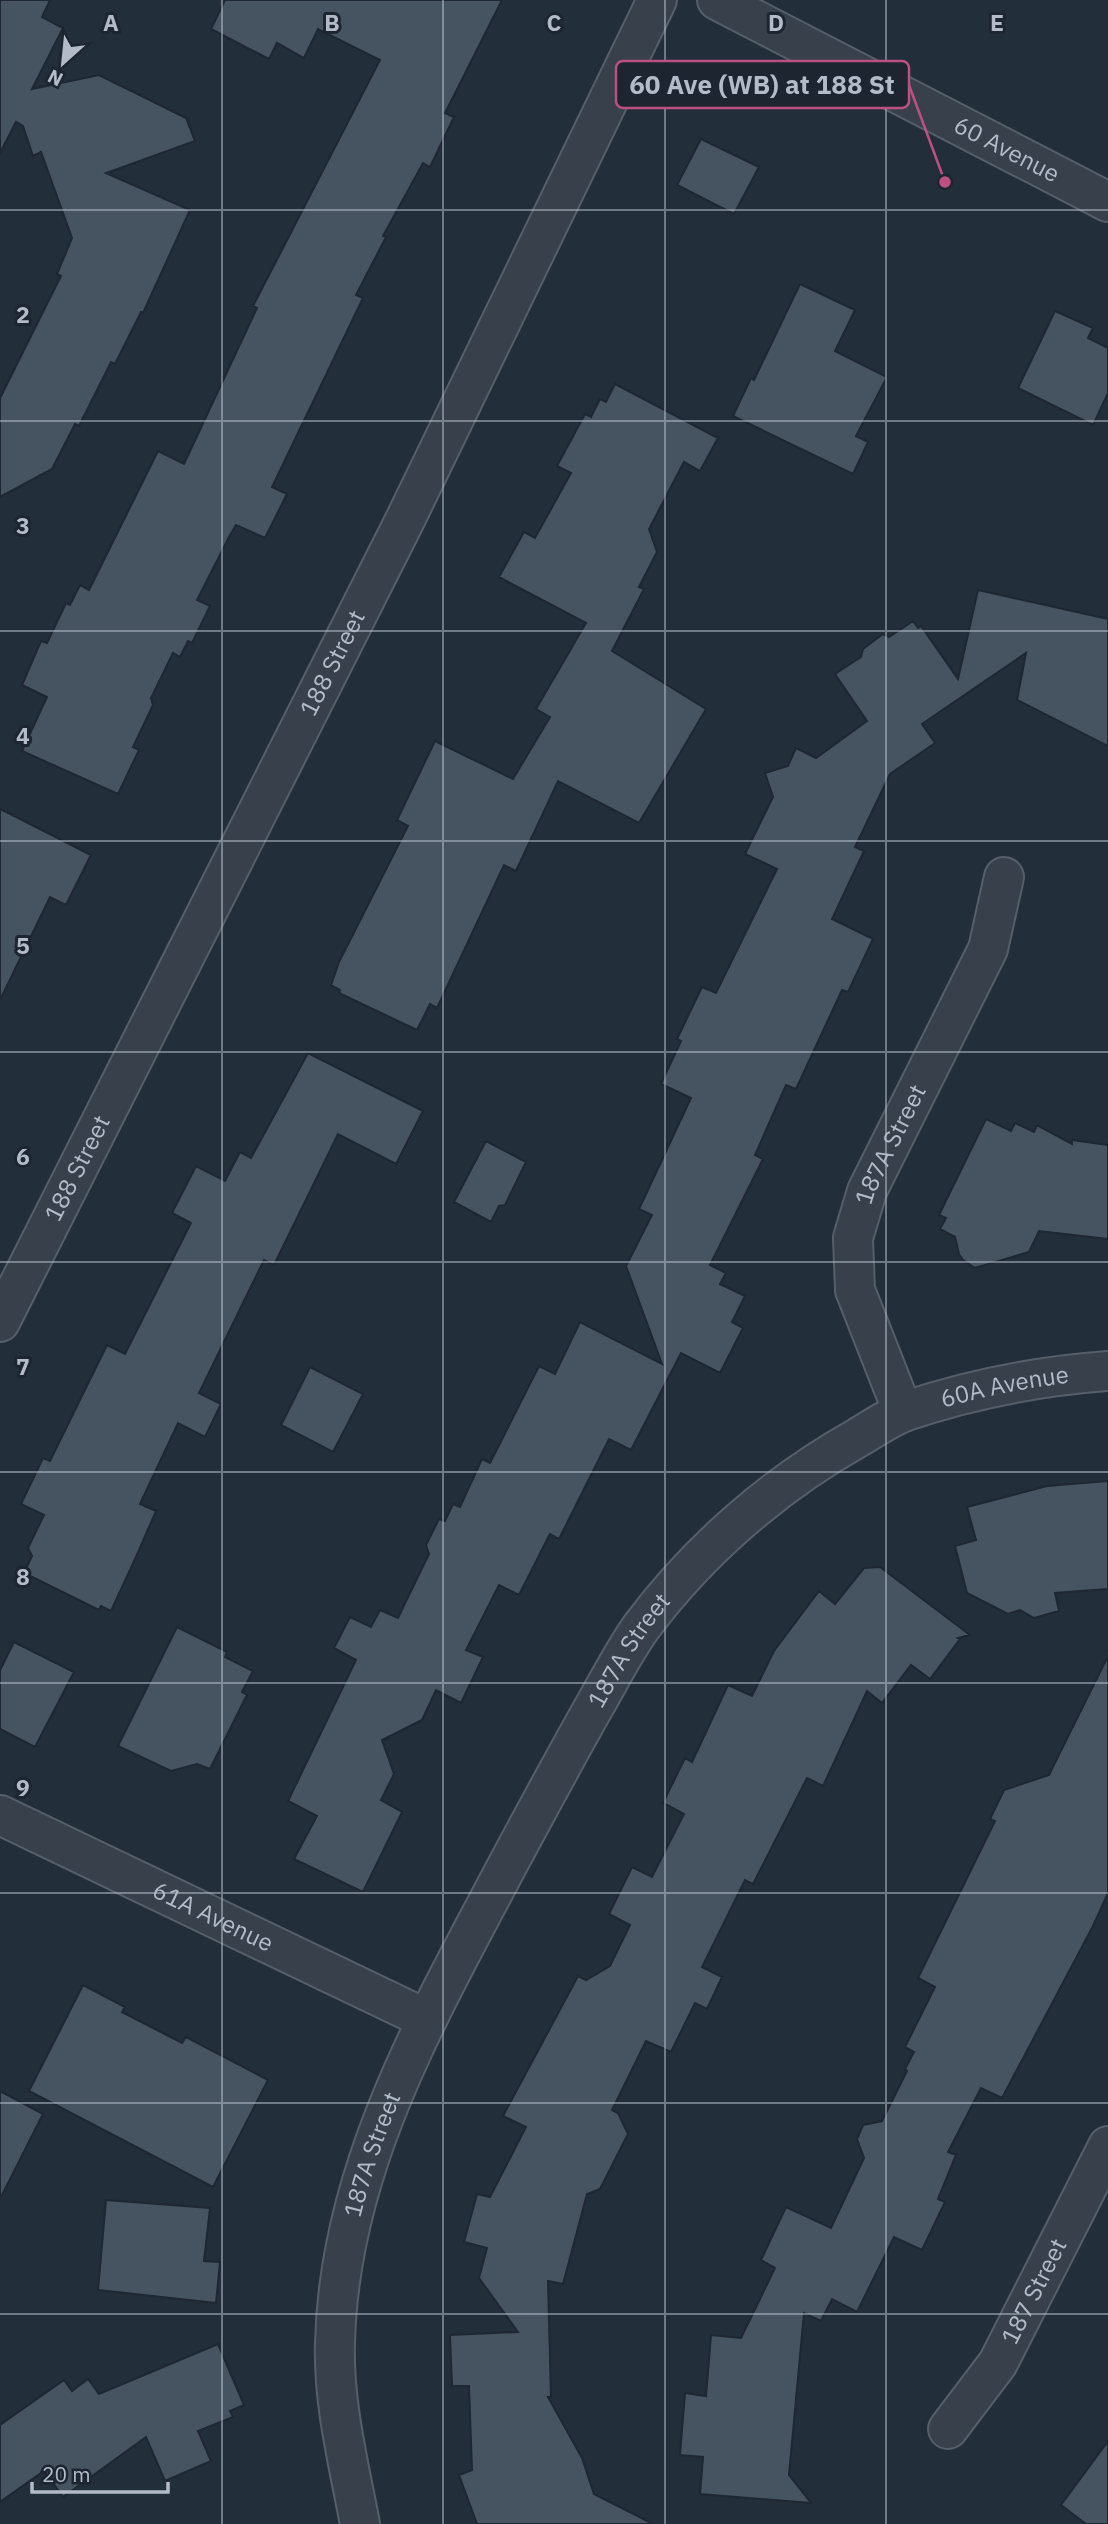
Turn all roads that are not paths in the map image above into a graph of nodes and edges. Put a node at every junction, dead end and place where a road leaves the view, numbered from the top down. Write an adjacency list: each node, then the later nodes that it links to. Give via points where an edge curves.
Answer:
1 (657, 0): 5 (street, 188 Street, via 404,522)
2 (717, 0): 3 (street, 60 Avenue)
3 (1108, 202)
4 (1004, 877): 7 (street, 187A Street, via 988,949 867,1191 853,1238 855,1290)
5 (0, 1322)
6 (1108, 1371): 7 (street, 60A Avenue, via 1012,1382)
7 (903, 1412): 9 (street, 187A Street, via 837,1449 775,1492 723,1536 655,1610 568,1753)
8 (0, 1815): 9 (street, 61A Avenue)
9 (426, 2019): 12 (street, 187A Street, via 381,2121 355,2199 341,2269 335,2344 341,2427)
10 (1108, 2146): 11 (street, 187 Street, via 998,2363)
11 (948, 2429)
12 (360, 2524)

